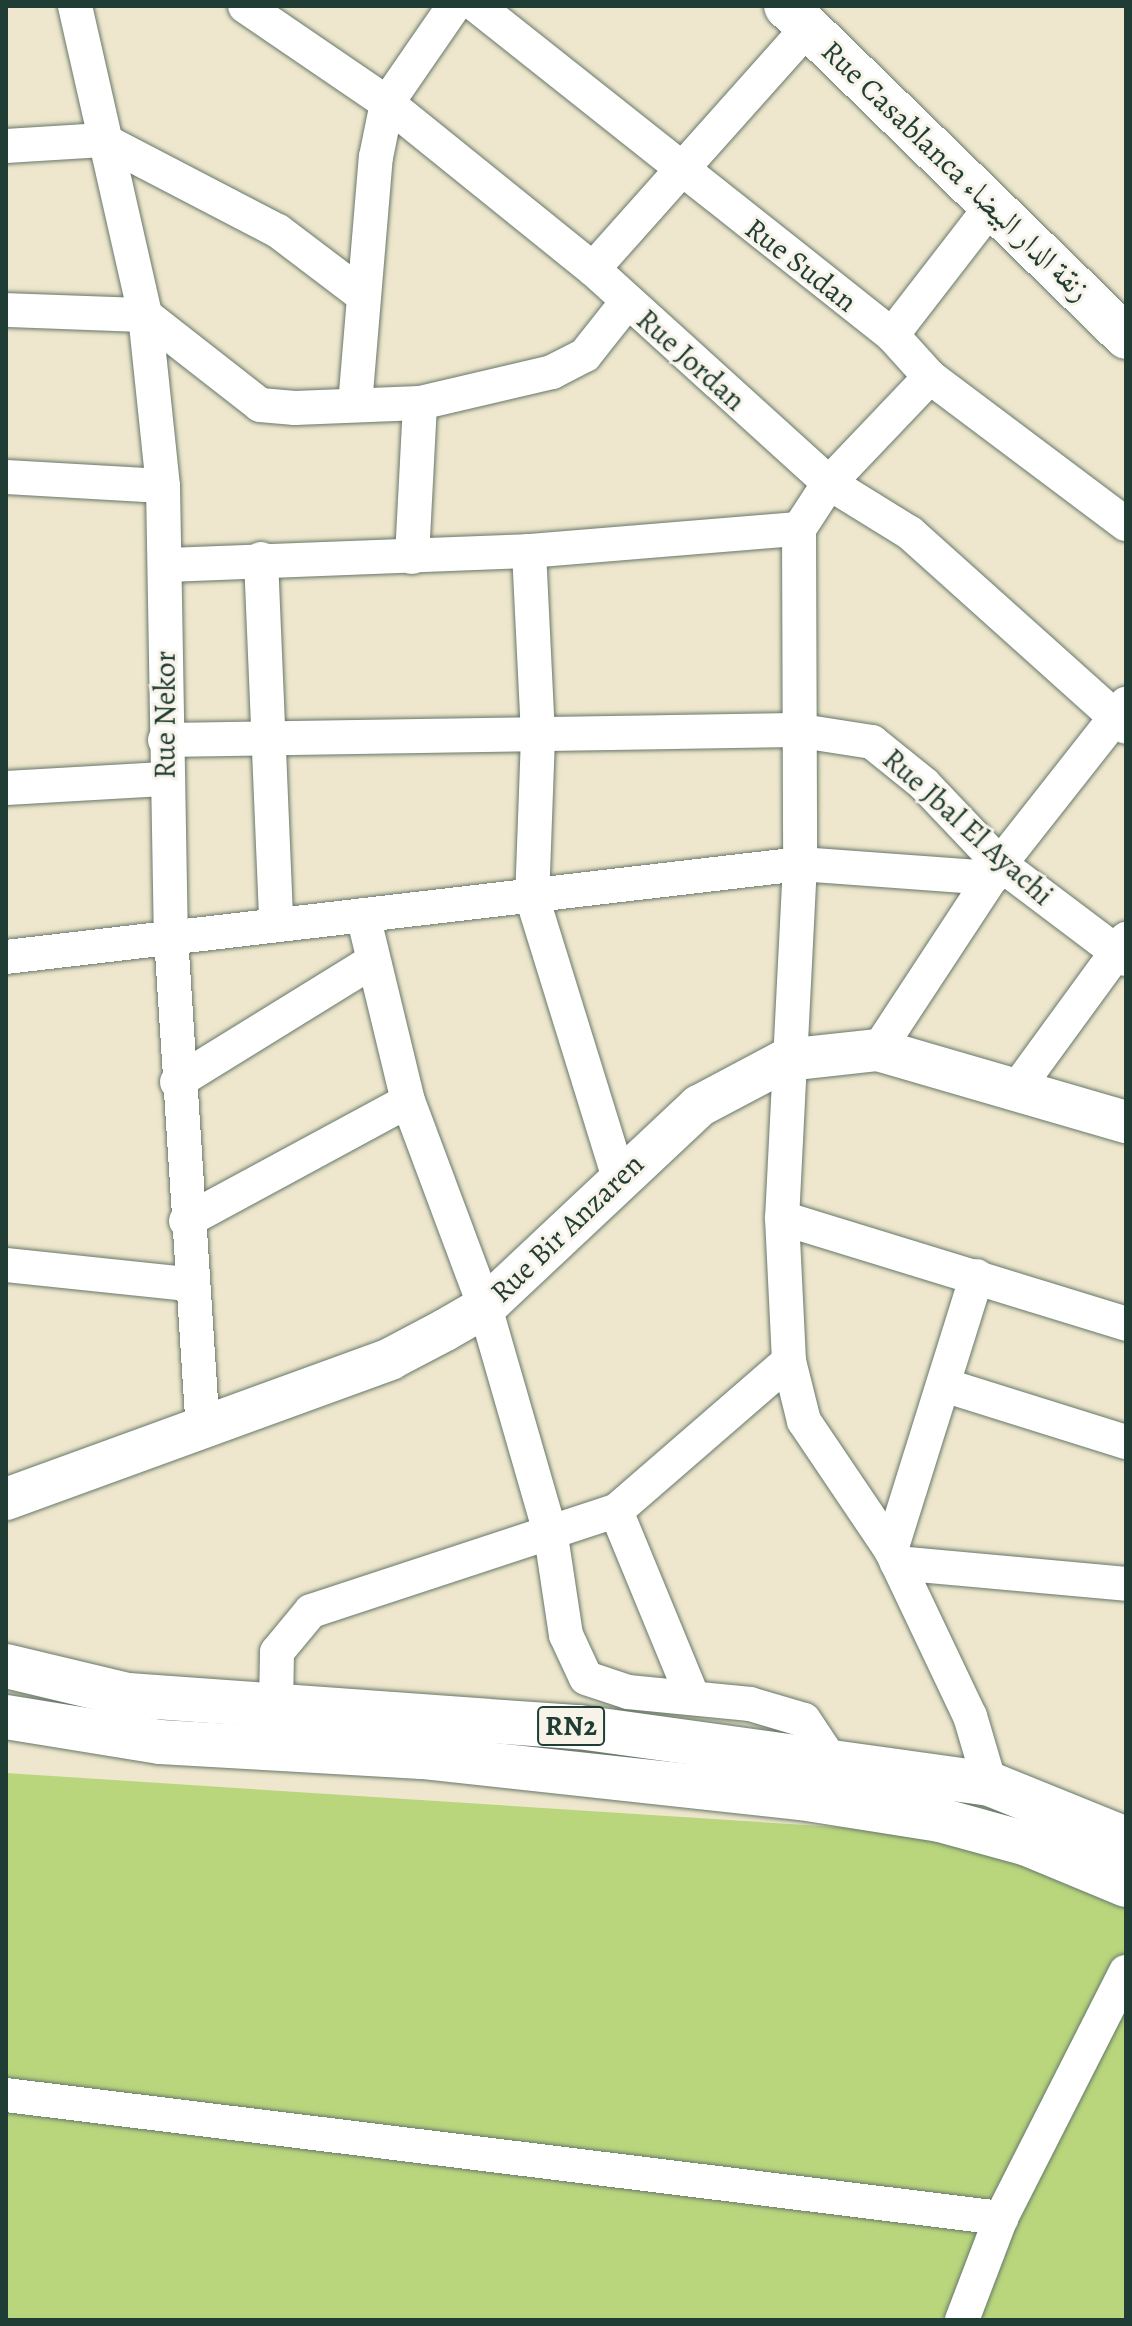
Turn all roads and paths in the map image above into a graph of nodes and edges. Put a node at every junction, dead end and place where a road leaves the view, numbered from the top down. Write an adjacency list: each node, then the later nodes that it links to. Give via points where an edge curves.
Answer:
1 (75, 6): 7 (street, Rue Nekor)
2 (245, 6): 6 (street, Rue Jordan)
3 (454, 6): 6 (street)
4 (477, 6): 9 (street, Rue Sudan)
5 (797, 17): 9 (street); 10 (main road, Rue Casablanca زنقة الدار البيضاء)
6 (387, 103): 11 (street, Rue Jordan); 12 (street)
7 (103, 140): 8 (street); 12 (street, via 278,231); 15 (street, Rue Nekor)
8 (6, 146)
9 (679, 171): 11 (street); 16 (street, Rue Sudan)
10 (990, 208): 16 (street); 17 (main road, Rue Casablanca زنقة الدار البيضاء)
11 (593, 269): 13 (street, Rue Jordan)
12 (361, 294): 20 (street)
13 (627, 302): 19 (street, via 585,355 552,372); 22 (street, Rue Jordan)
14 (6, 310): 15 (street)
15 (145, 315): 20 (street, via 260,405); 23 (street, Rue Nekor)
16 (892, 335): 18 (street, Rue Sudan)
17 (1126, 337)
18 (930, 377): 22 (street); 24 (street, Rue Sudan)
19 (420, 403): 20 (street); 27 (street)
20 (355, 405)
21 (6, 477): 23 (street)
22 (829, 483): 25 (street); 30 (street, Rue Jordan, via 910,533)
23 (163, 486): 29 (street, Rue Nekor)
24 (1126, 524)
25 (799, 529): 26 (street); 31 (street)
26 (529, 551): 27 (street); 33 (street)
27 (412, 557): 28 (street)
28 (261, 559): 29 (street); 32 (street)
29 (165, 565): 34 (street, Rue Nekor)
30 (1122, 716): 38 (street)
31 (795, 730): 33 (street, Rue Jbal El Ayachi); 37 (street); 38 (street, Rue Jbal El Ayachi, via 872,742 924,784)
32 (268, 736): 33 (street, Rue Jbal El Ayachi); 34 (street, Rue Jbal El Ayachi); 41 (street)
33 (538, 737): 39 (street)
34 (165, 740): 35 (street, Rue Nekor)
35 (164, 779): 36 (street); 42 (street, Rue Nekor)
36 (6, 788)
37 (800, 864): 38 (street); 39 (street); 47 (street)
38 (995, 871): 43 (street, Rue Jbal El Ayachi); 46 (street)
39 (532, 897): 40 (street); 52 (street)
40 (363, 915): 41 (street); 45 (street)
41 (276, 922): 42 (street)
42 (171, 937): 44 (street); 48 (street, Rue Nekor)
43 (1123, 950): 49 (street)
44 (6, 957)
45 (371, 962): 48 (street); 50 (street)
46 (878, 1050): 47 (street, Rue Bir Anzaren); 49 (street, Rue Bir Anzaren)
47 (786, 1060): 52 (street, Rue Bir Anzaren, via 699,1106); 53 (street)
48 (177, 1082): 54 (street, Rue Nekor)
49 (1016, 1090): 51 (street, Rue Bir Anzaren)
50 (408, 1101): 54 (street); 58 (street)
51 (1126, 1122)
52 (618, 1174): 58 (street, Rue Bir Anzaren)
53 (782, 1218): 56 (street); 60 (street)
54 (186, 1221): 57 (street, Rue Nekor)
55 (6, 1265): 57 (street)
56 (977, 1276): 59 (street); 61 (street)
57 (188, 1284): 62 (street, Rue Nekor)
58 (485, 1307): 62 (street, Rue Bir Anzaren, via 390,1359); 66 (street)
59 (1126, 1324)
60 (789, 1361): 65 (street); 67 (street, via 804,1421)
61 (944, 1385): 63 (street); 67 (street)
62 (203, 1430): 64 (street, Rue Bir Anzaren)
63 (1126, 1442)
64 (6, 1499)
65 (616, 1511): 66 (street); 70 (street)
66 (551, 1536): 70 (street, via 566,1635 586,1678 628,1692); 71 (street, via 311,1611 277,1652)
67 (894, 1557): 68 (street); 74 (street, via 970,1716)
68 (1126, 1584)
69 (6, 1666): 71 (main road, RN2, via 128,1695)
70 (693, 1698): 73 (street, via 804,1720)
71 (276, 1705): 73 (main road, RN2, via 579,1727)
72 (6, 1717): 76 (main road, RN2, via 160,1742 437,1759 801,1798 940,1820 1027,1844)
73 (834, 1765): 74 (main road, RN2)
74 (990, 1784): 75 (main road, RN2)
75 (1126, 1839)
76 (1126, 1885)
77 (1126, 1972): 79 (street)
78 (6, 2095): 79 (street)
79 (1001, 2218): 80 (street)
80 (962, 2320)

